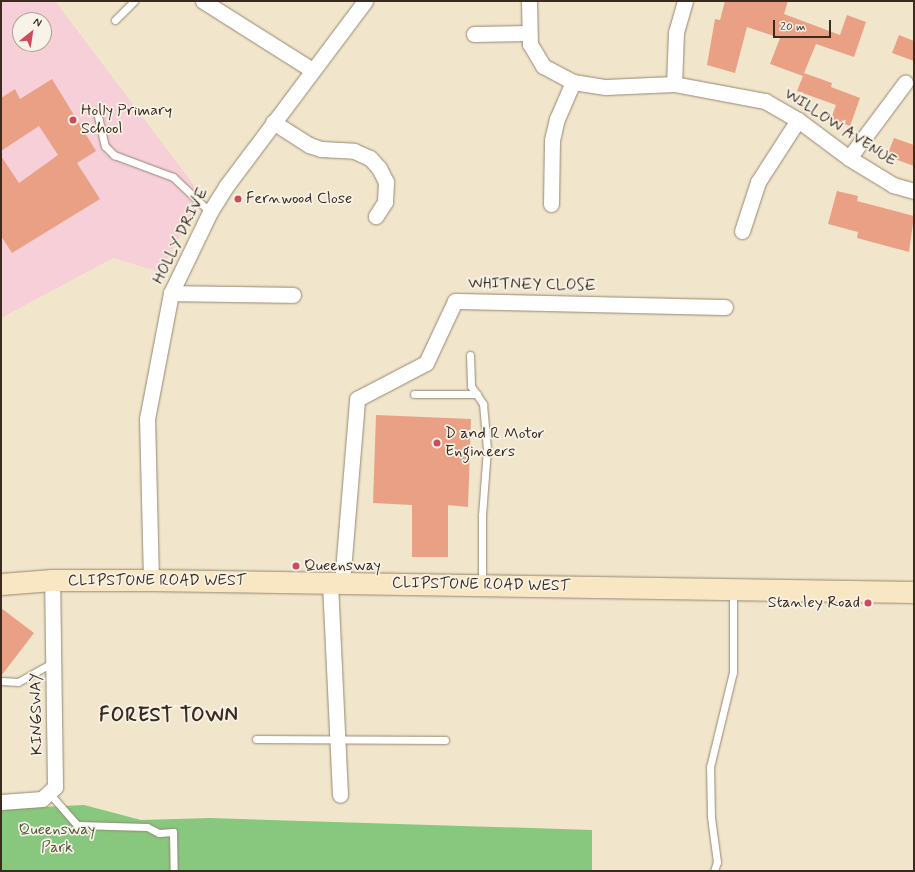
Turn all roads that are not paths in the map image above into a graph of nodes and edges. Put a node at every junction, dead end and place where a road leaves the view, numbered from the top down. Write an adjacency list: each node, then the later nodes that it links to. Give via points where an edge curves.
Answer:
1 (134, 1): 6 (lane)
2 (203, 1): 9 (street)
3 (364, 1): 9 (street, HOLLY DRIVE)
4 (529, 1): 7 (street, WILLOW AVENUE)
5 (685, 1): 12 (street, via 676,32)
6 (115, 20)
7 (529, 33): 8 (street); 10 (street, WILLOW AVENUE, via 530,44 543,66)
8 (474, 34)
9 (312, 70): 15 (street, HOLLY DRIVE)
10 (573, 82): 12 (street, WILLOW AVENUE, via 606,87); 18 (street, via 557,119 552,140)
11 (905, 83): 16 (street)
12 (674, 84): 14 (street, WILLOW AVENUE, via 765,101)
13 (97, 112): 19 (lane, via 105,146 114,155 174,177)
14 (798, 120): 16 (street, WILLOW AVENUE); 21 (street, via 758,182)
15 (273, 122): 19 (street, HOLLY DRIVE); 20 (street, via 309,145 321,149 354,151 370,158 380,168 386,182 385,202)
16 (849, 158): 17 (street, WILLOW AVENUE, via 893,185)
17 (914, 191)
18 (551, 204)
19 (210, 212): 22 (street, HOLLY DRIVE)
20 (376, 216)
21 (742, 231)
22 (171, 293): 23 (street); 29 (street, HOLLY DRIVE, via 147,419)
23 (293, 295)
24 (725, 307): 30 (street, WHITNEY CLOSE, via 455,301 426,363 357,399)
25 (470, 355): 27 (lane, via 471,386)
26 (414, 394): 27 (lane)
27 (477, 394): 32 (lane, via 483,404 486,449 482,515)
28 (52, 580): 29 (main road, CLIPSTONE ROAD WEST); 31 (main road, CLIPSTONE ROAD WEST); 35 (street, KINGSWAY)
29 (151, 580): 30 (main road, CLIPSTONE ROAD WEST)
30 (336, 583): 32 (main road, CLIPSTONE ROAD WEST); 39 (street)
31 (1, 584)
32 (482, 586): 33 (main road, CLIPSTONE ROAD WEST)
33 (733, 590): 34 (main road, CLIPSTONE ROAD WEST); 44 (lane, via 734,672 710,767 711,817 717,862)
34 (914, 592)
35 (54, 662): 36 (lane, via 18,682); 40 (street, KINGSWAY, via 57,778)
36 (1, 681)
37 (256, 739): 39 (lane)
38 (445, 740): 39 (lane)
39 (336, 741): 41 (street)
40 (50, 794): 42 (street, via 42,799 30,801); 43 (lane, via 77,825 147,827 159,833 173,832)
41 (340, 795)
42 (1, 802)
43 (174, 871)
44 (714, 871)

